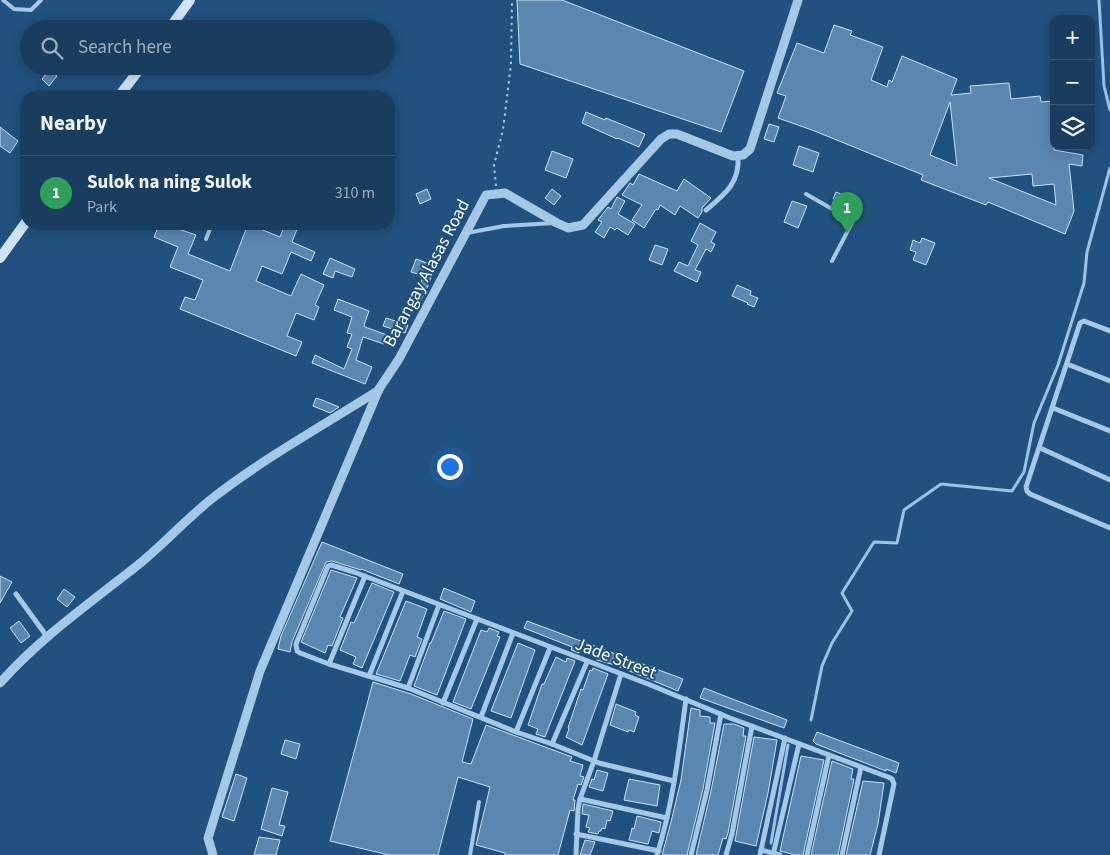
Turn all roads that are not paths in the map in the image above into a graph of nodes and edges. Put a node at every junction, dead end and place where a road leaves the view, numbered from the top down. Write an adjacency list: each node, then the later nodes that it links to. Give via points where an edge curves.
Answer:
1 (3, 0): 2 (lane, via 14,9 31,10)
2 (41, 0)
3 (190, 0): 5 (main road)
4 (798, 0): 8 (street, via 750,150)
5 (176, 20)
6 (135, 75): 7 (main road)
7 (124, 90)
8 (738, 156): 10 (street, via 739,168 730,188); 11 (street, Barangay Alasas Road, via 678,134 669,134 661,138 582,225 568,228)
9 (806, 194): 17 (lane, via 854,221)
10 (706, 210)
11 (556, 223): 14 (lane, via 504,226); 14 (street, Barangay Alasas Road, via 505,193 486,195)
12 (20, 230): 16 (main road)
13 (210, 230): 15 (lane)
14 (466, 233): 21 (street, Barangay Alasas Road)
15 (206, 239)
16 (0, 258)
17 (832, 260)
18 (1110, 331): 19 (street, via 1084,321 1080,323)
19 (1067, 364): 20 (street); 22 (street)
20 (1110, 381)
21 (379, 390): 33 (street, via 212,498 160,547); 61 (street, Barangay Alasas Road, via 260,670 208,838)
22 (1053, 408): 23 (street); 24 (street)
23 (1110, 431)
24 (1040, 448): 25 (street); 26 (street, via 1026,486 1030,494)
25 (1110, 480)
26 (1110, 528)
27 (365, 576): 28 (street, Jade Street); 36 (street); 36 (street, Jade Street, via 328,566 296,647 300,654)
28 (403, 591): 30 (street, Jade Street); 38 (street)
29 (16, 594): 33 (street)
30 (439, 605): 31 (street, Jade Street); 40 (street)
31 (477, 619): 32 (street, Jade Street); 42 (street)
32 (513, 633): 34 (street, Jade Street); 44 (street)
33 (48, 638): 39 (street)
34 (550, 648): 35 (street, Jade Street); 46 (street)
35 (587, 662): 37 (street, Jade Street); 48 (street)
36 (329, 664): 38 (street)
37 (621, 674): 41 (street, Jade Street); 51 (street)
38 (369, 676): 40 (street)
39 (0, 683)
40 (408, 688): 42 (street)
41 (686, 699): 43 (street, Jade Street); 53 (street)
42 (443, 703): 44 (street)
43 (721, 714): 45 (street, Jade Street); 64 (street)
44 (482, 717): 46 (street)
45 (752, 726): 47 (street, Jade Street); 65 (street)
46 (516, 732): 48 (street)
47 (785, 738): 49 (street, Jade Street); 58 (street)
48 (552, 744): 51 (street)
49 (799, 744): 50 (street, Jade Street); 60 (street)
50 (829, 755): 52 (street, Jade Street); 66 (street)
51 (594, 761): 53 (street); 54 (street)
52 (861, 767): 67 (street); 68 (street, Jade Street, via 892,780 894,784)
53 (674, 781): 56 (street)
54 (580, 798): 56 (street); 57 (street)
55 (479, 802): 62 (lane)
56 (667, 818): 59 (street)
57 (576, 834): 59 (street); 63 (street)
58 (761, 852): 60 (street)
59 (658, 853)
60 (776, 854)
61 (213, 855)
62 (470, 855)
63 (576, 855)
64 (691, 855)
65 (726, 855)
66 (807, 855)
67 (842, 855)
68 (879, 855)

